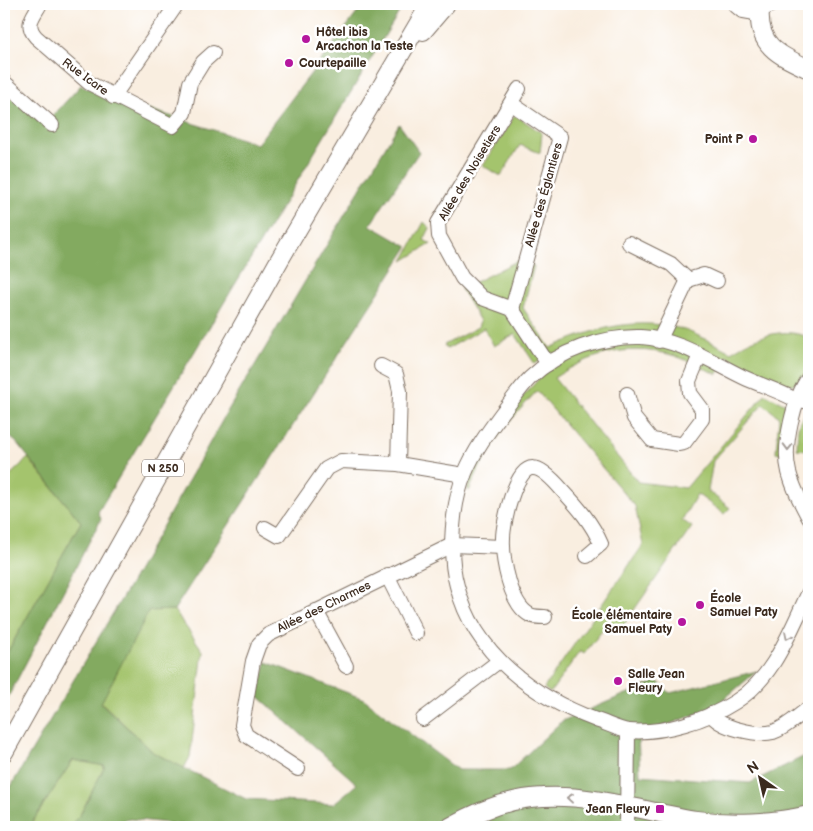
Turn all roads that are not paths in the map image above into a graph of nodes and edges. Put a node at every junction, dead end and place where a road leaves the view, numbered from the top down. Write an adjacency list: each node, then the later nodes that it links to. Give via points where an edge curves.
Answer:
1 (40, 4): 12 (street, Rue Icare, via 30,21 32,32 78,75)
2 (177, 4): 12 (street)
3 (430, 4): 8 (main road, N 250)
4 (446, 4): 8 (main road, N 250)
5 (737, 4): 6 (main road, via 748,11)
6 (765, 7): 9 (main road, via 759,25 772,50)
7 (213, 53): 12 (street, Rue Icare, via 190,82 184,113 173,126)
8 (394, 67): 44 (main road, N 250, via 280,259)
9 (809, 69)
10 (4, 82): 14 (street)
11 (519, 89): 13 (street, Allée des Noisetiers)
12 (113, 97)
13 (512, 104): 18 (street, Allée des Églantiers, via 560,137); 18 (street, Allée des Noisetiers, via 438,223 439,236 468,285 482,298)
14 (52, 125)
15 (629, 243): 16 (street, via 671,264)
16 (688, 280): 17 (street, via 704,275); 19 (street)
17 (717, 281)
18 (512, 308): 21 (street)
19 (660, 341): 20 (street); 21 (street, via 615,339 572,351)
20 (700, 355): 24 (street, via 689,381 690,393 702,409 702,419 684,443 652,440 634,418); 25 (street, via 743,377)
21 (548, 364): 27 (street, via 530,378 493,425)
22 (381, 366): 26 (street, via 396,374 400,391)
23 (809, 376): 25 (street)
24 (627, 394)
25 (803, 400): 28 (street, one-way to 28, via 789,432 788,470)
26 (398, 464): 27 (street); 29 (street, via 342,461 326,468 279,536)
27 (464, 475): 30 (street)
28 (809, 518)
29 (266, 528)
30 (452, 545): 31 (street); 33 (street, Allée des Charmes); 38 (street, via 457,588 474,629)
31 (503, 547): 32 (street, via 502,537 511,498 523,474 533,468 540,470 559,487 594,527 600,544); 36 (street, via 510,582 523,609 531,615)
32 (587, 556)
33 (387, 575): 35 (street, Allée des Charmes); 37 (street)
34 (809, 592): 41 (street, one-way to 41, via 777,658 736,702)
35 (316, 611): 39 (street); 45 (street, Allée des Charmes, via 268,635 259,644 242,725 246,736)
36 (545, 617)
37 (416, 634)
38 (499, 661): 42 (street); 43 (street, via 542,694 581,714)
39 (346, 666)
40 (809, 708): 41 (street, via 782,729 771,733 724,726)
41 (711, 714): 43 (street, via 684,725)
42 (422, 719)
43 (628, 731): 46 (street)
44 (4, 752)
45 (298, 769)
46 (628, 806): 47 (main road, via 722,822 760,822); 48 (main road, one-way to 48, via 542,796 496,805); 49 (street)
47 (809, 815)
48 (450, 827)
49 (627, 827)

